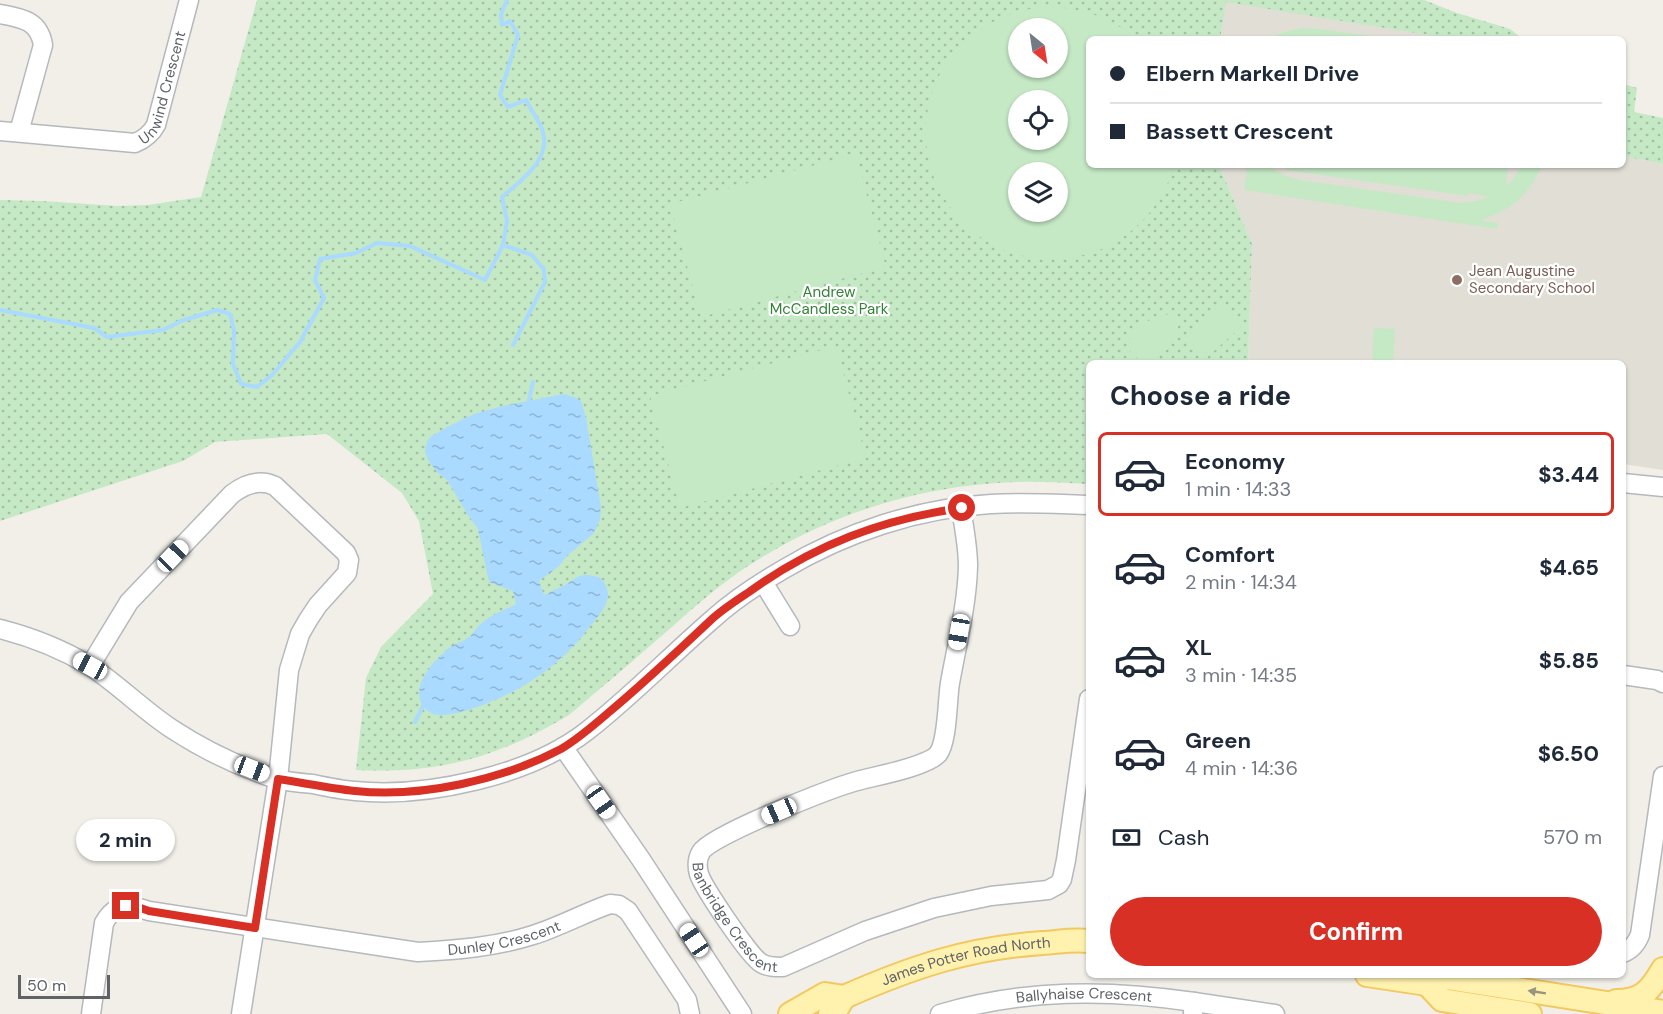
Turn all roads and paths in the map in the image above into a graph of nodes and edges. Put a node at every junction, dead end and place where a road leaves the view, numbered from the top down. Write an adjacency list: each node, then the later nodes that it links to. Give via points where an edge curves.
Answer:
1 (189, 0): 4 (street, Unwind Crescent, via 156,125 144,139 135,143)
2 (0, 14): 4 (street, via 33,24 43,45)
3 (0, 131): 4 (street, Unwind Crescent)
4 (19, 132)
5 (1626, 483): 6 (street)
6 (1663, 488)
7 (1086, 505): 8 (street, via 1026,503)
8 (962, 508): 9 (street, via 908,517 861,532 811,553); 15 (street, Banbridge Crescent, via 968,564 966,584 944,740 937,755 808,798 730,833 701,852 697,866 702,880 760,963 783,967 925,910 1048,890 1059,884 1065,867)
9 (763, 582): 10 (street); 16 (street, via 715,617 633,693)
10 (790, 626)
11 (0, 628): 12 (street)
12 (90, 666): 18 (street, via 193,742); 18 (street, via 129,602 232,494 254,483 275,486 346,553 349,567 300,634 288,681)
13 (1626, 675): 14 (street)
14 (1663, 683)
15 (1086, 720)
16 (563, 747): 18 (street, via 501,773 422,790 356,791); 32 (street)
17 (1663, 776): 21 (street, via 1640,935)
18 (278, 779): 19 (street)
19 (255, 928): 29 (street, via 135,906 117,909 104,922); 30 (street); 31 (street, Dunley Crescent, via 406,951 453,950 532,936 610,904 619,905 628,911 687,1000)
20 (1086, 940): 26 (main road, James Potter Road North, via 1011,945 968,953 888,978)
21 (1626, 952)
22 (1663, 969): 25 (main road, via 1641,997)
23 (1386, 978): 24 (main road)
24 (1427, 984): 25 (main road, one-way to 24, via 1447,978); 36 (main road, via 1442,1000)
25 (1595, 1002): 28 (main road)
26 (837, 1005): 33 (main road, James Potter Road North, via 825,994)
27 (1193, 1008): 34 (street, Ballyhaise Crescent, via 1130,994 1082,992 1005,999); 35 (street, Ballyhaise Crescent)
28 (1663, 1012)
29 (91, 1014)
30 (241, 1014)
31 (690, 1014)
32 (742, 1014)
33 (790, 1014)
34 (940, 1014)
35 (1275, 1014)
36 (1530, 1014)

